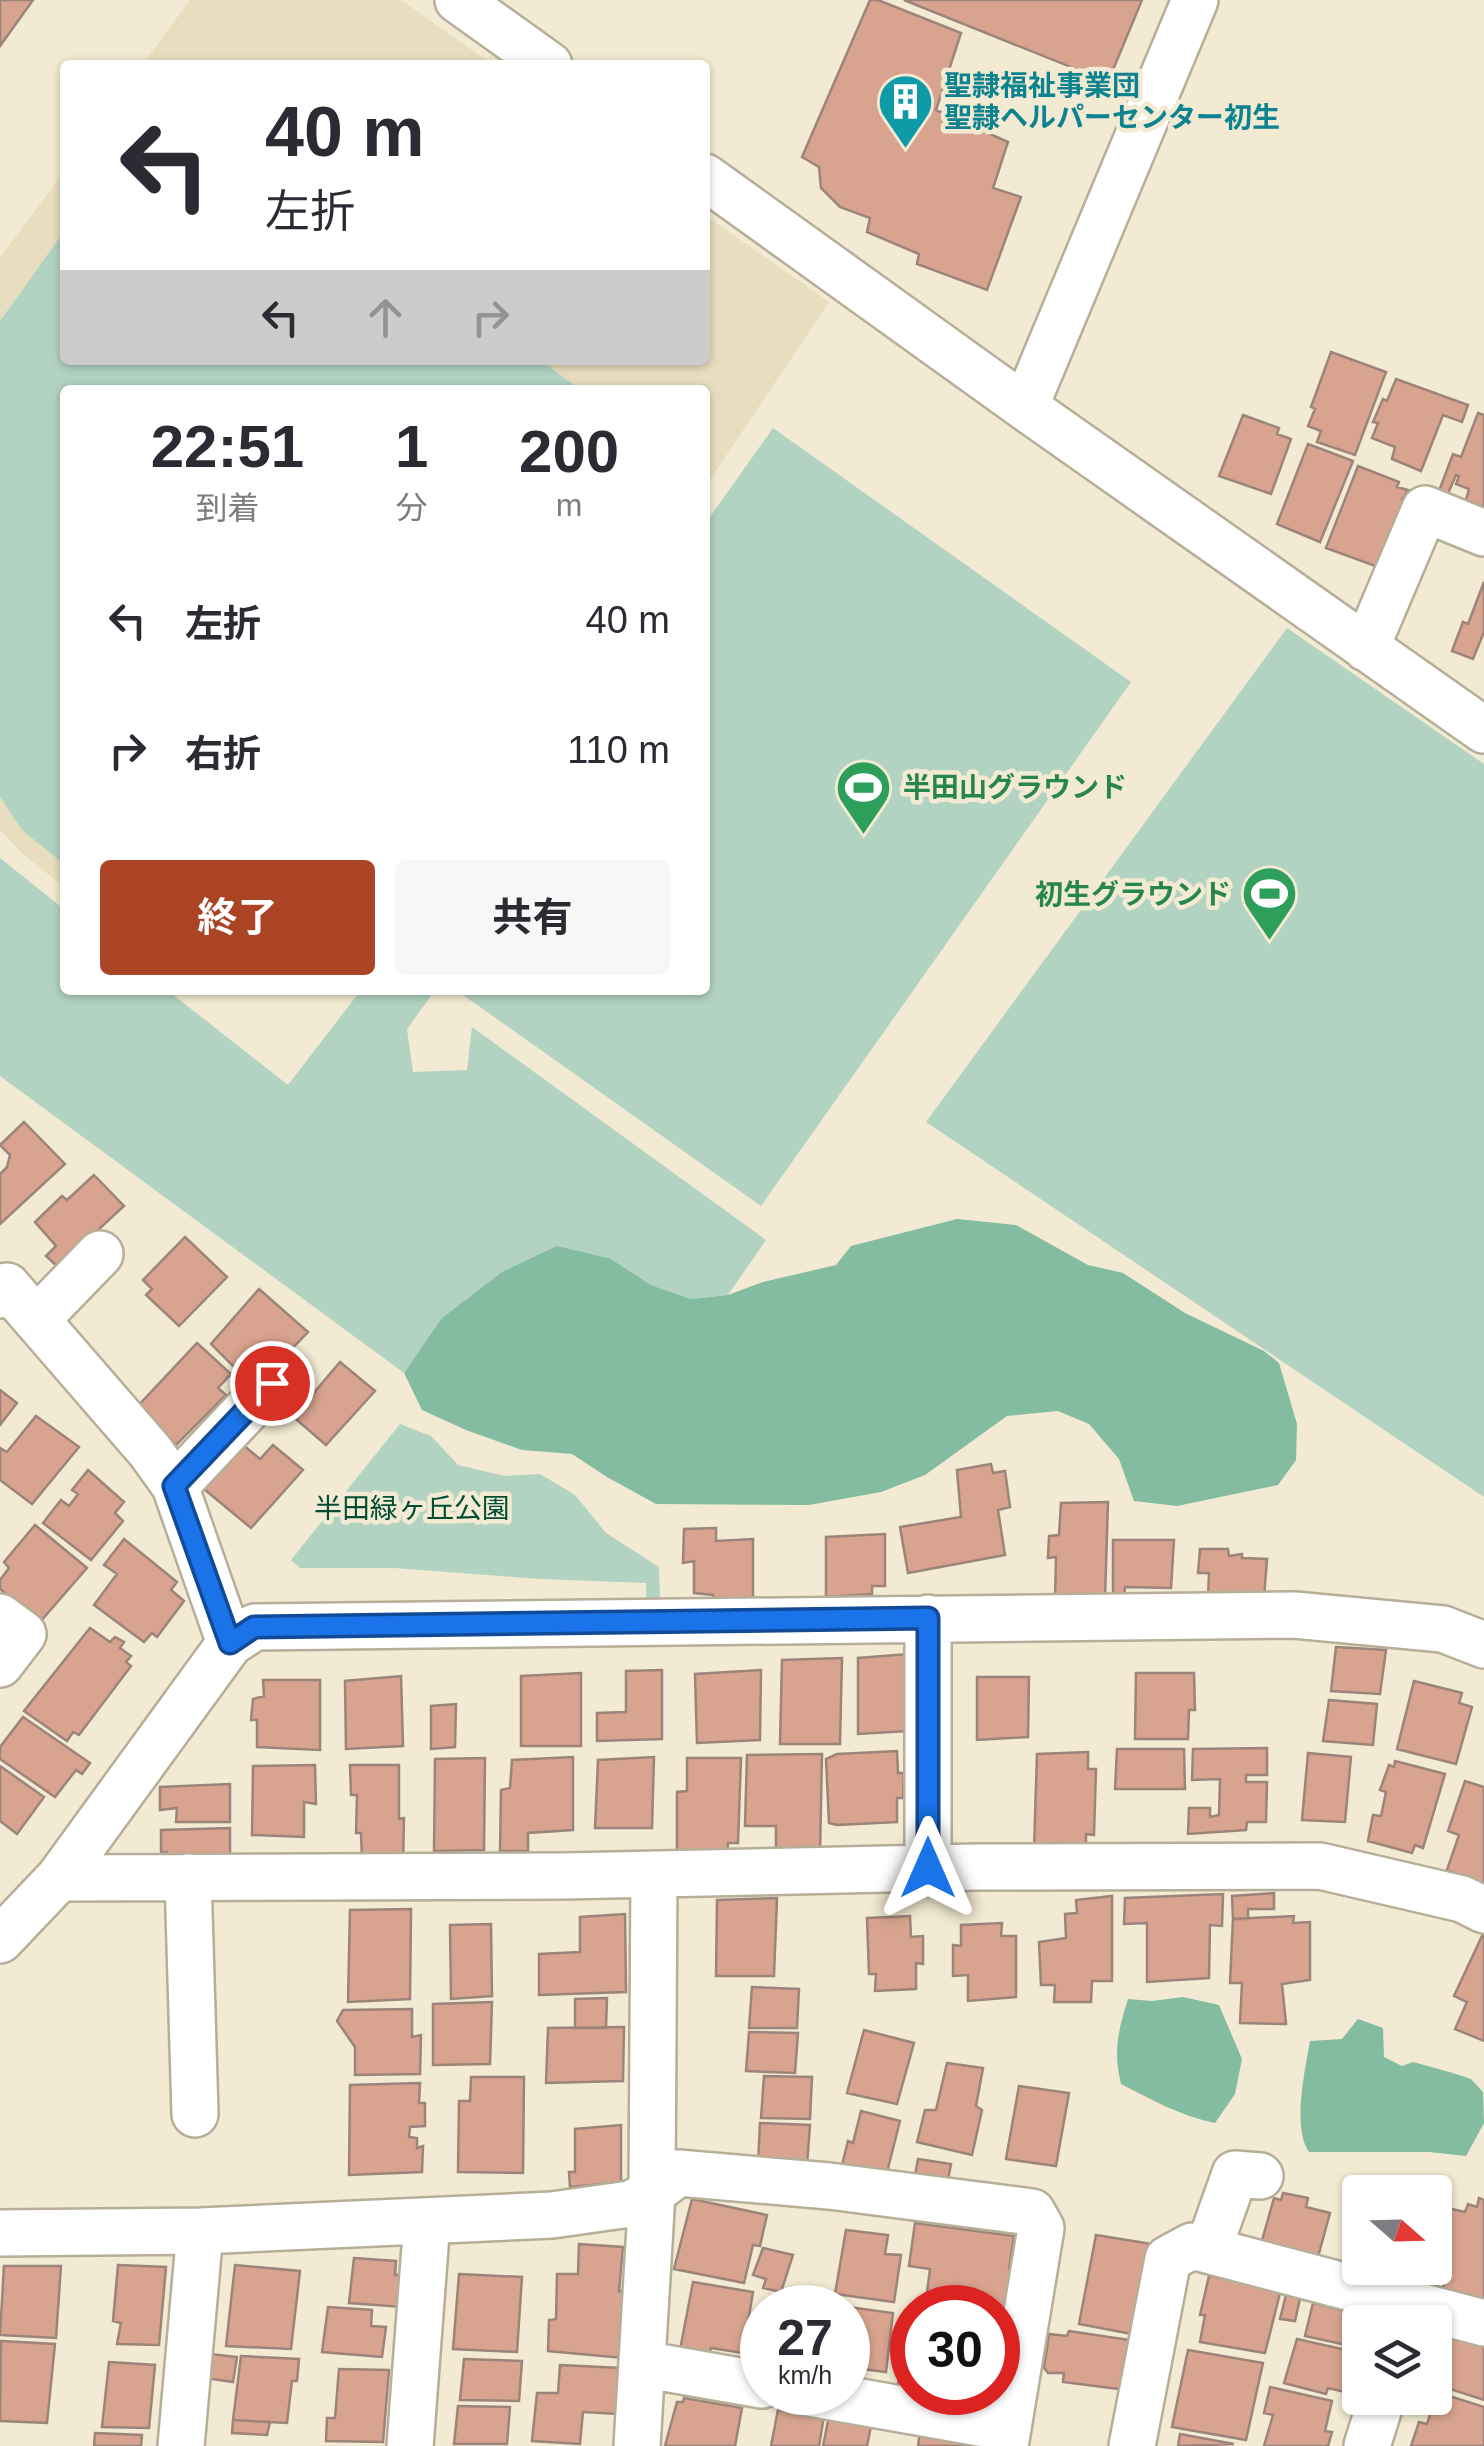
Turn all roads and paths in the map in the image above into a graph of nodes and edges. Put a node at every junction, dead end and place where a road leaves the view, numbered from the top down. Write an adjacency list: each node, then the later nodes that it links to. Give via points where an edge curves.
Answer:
1 (1196, 0): 5 (street)
2 (468, 3): 3 (street)
3 (542, 60)
4 (710, 181): 5 (street)
5 (1025, 406): 7 (street)
6 (1484, 532): 7 (street, via 1425,509)
7 (1366, 648): 8 (street)
8 (1484, 730)
9 (100, 1254): 11 (street)
10 (2, 1286): 11 (street)
11 (37, 1319): 13 (street)
12 (272, 1383): 13 (street)
13 (174, 1486): 16 (street)
14 (0, 1616): 18 (street, via 23,1634)
15 (928, 1618): 16 (street, via 254,1627); 17 (street, via 1294,1615 1442,1629); 19 (street)
16 (230, 1643): 21 (street)
17 (1484, 1645)
18 (0, 1664)
19 (928, 1868): 20 (street); 23 (street, via 1320,1866)
20 (654, 1874): 22 (street); 27 (street)
21 (59, 1878): 22 (street); 24 (street)
22 (188, 1878): 25 (street)
23 (1484, 1910)
24 (0, 1940)
25 (195, 2114)
26 (1260, 2176): 31 (street, via 1234,2174)
27 (652, 2193): 28 (street, via 630,2204 552,2215); 35 (street); 39 (street, via 678,2173 1032,2212 1041,2228)
28 (427, 2221): 29 (street); 41 (street)
29 (200, 2231): 30 (street); 40 (street)
30 (0, 2232)
31 (1208, 2250): 32 (street); 43 (street, via 1192,2246 1168,2260)
32 (1384, 2305)
33 (1452, 2319): 34 (street)
34 (1484, 2323)
35 (642, 2364): 36 (street); 42 (street)
36 (740, 2381)
37 (870, 2407): 39 (street)
38 (1377, 2415): 44 (street)
39 (1007, 2437)
40 (181, 2446)
41 (410, 2446)
42 (637, 2446)
43 (1132, 2446)
44 (1367, 2446)

